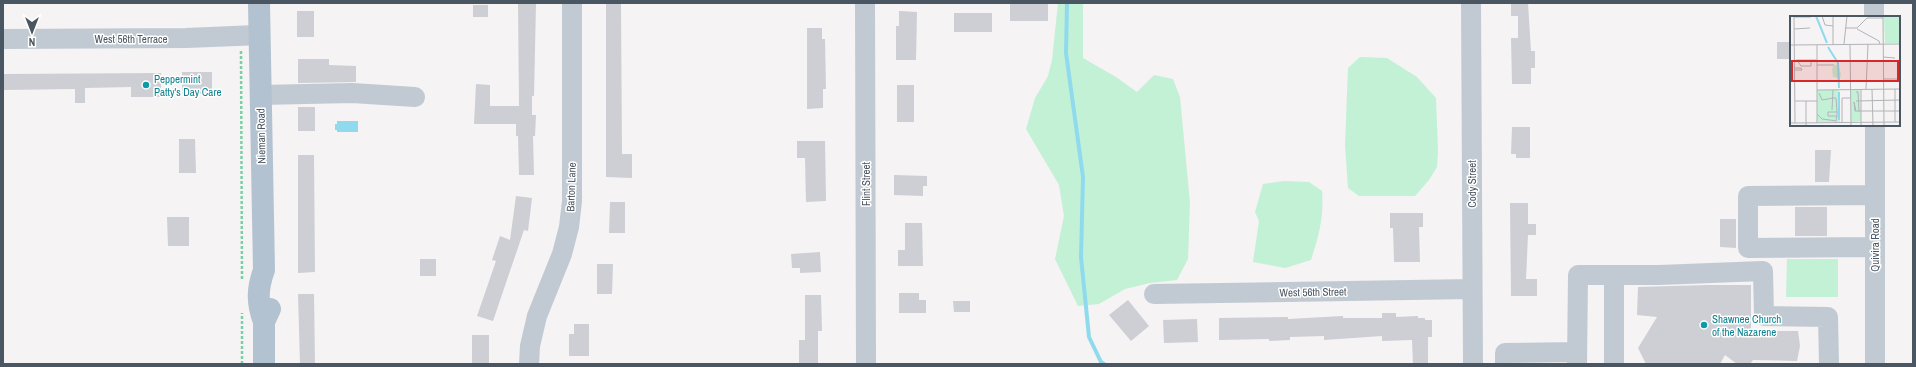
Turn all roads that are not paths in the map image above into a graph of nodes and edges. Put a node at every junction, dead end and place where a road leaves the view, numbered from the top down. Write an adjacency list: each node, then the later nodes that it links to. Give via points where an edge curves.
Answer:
1 (259, 3): 7 (main road, Nieman Road)
2 (572, 3): 19 (street, Barton Lane, via 572,201 569,227 562,254 537,316)
3 (865, 3): 20 (street, Flint Street)
4 (1471, 3): 15 (street, Cody Street)
5 (1874, 3): 6 (street)
6 (1874, 16)
7 (259, 35): 8 (street, West 56th Terrace); 9 (main road, Nieman Road)
8 (3, 39)
9 (260, 95): 10 (street, via 352,93); 18 (main road, Nieman Road, via 264,270 259,282 258,308 264,322)
10 (415, 97)
11 (1875, 126): 12 (street, Quivira Road)
12 (1875, 195): 13 (street, Quivira Road); 13 (street, via 1748,196 1748,248)
13 (1875, 247): 25 (street, Quivira Road)
14 (1614, 275): 17 (street, via 1578,275); 23 (street); 24 (street, via 1763,271 1764,316 1828,317)
15 (1472, 289): 16 (street, West 56th Street); 21 (street, Cody Street)
16 (1154, 294)
17 (1577, 358): 22 (street, via 1506,353)
18 (264, 364)
19 (529, 364)
20 (866, 364)
21 (1473, 364)
22 (1505, 364)
23 (1614, 364)
24 (1829, 364)
25 (1875, 364)

